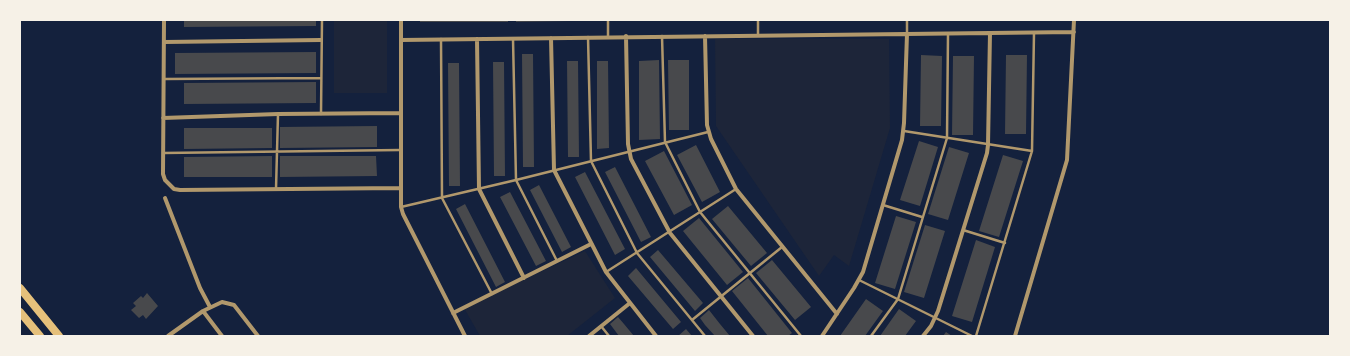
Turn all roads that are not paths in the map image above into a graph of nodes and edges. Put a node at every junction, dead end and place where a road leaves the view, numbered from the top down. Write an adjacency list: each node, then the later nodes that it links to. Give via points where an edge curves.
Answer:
1 (164, 20): 25 (street)
2 (322, 20): 23 (lane)
3 (401, 20): 24 (street)
4 (608, 20): 14 (lane)
5 (758, 20): 13 (lane)
6 (907, 20): 12 (lane)
7 (1074, 20): 9 (street)
8 (1034, 32): 9 (street); 11 (street); 39 (lane)
9 (1074, 32): 96 (street, via 1067,160)
10 (948, 33): 11 (street); 12 (street); 34 (lane)
11 (990, 33): 36 (street)
12 (907, 34): 13 (street); 32 (street)
13 (758, 35): 17 (street)
14 (608, 36): 15 (street); 18 (street)
15 (626, 36): 16 (street); 38 (street)
16 (662, 36): 17 (street); 35 (lane)
17 (705, 36): 33 (street)
18 (588, 37): 20 (street); 42 (lane)
19 (513, 38): 20 (street); 22 (street); 44 (lane)
20 (551, 38): 43 (street)
21 (441, 39): 22 (street); 24 (street); 50 (lane)
22 (477, 39): 47 (street)
23 (321, 40): 25 (street); 26 (lane)
24 (400, 40): 28 (street)
25 (164, 42): 27 (street)
26 (321, 78): 27 (lane); 30 (lane)
27 (164, 79): 31 (street)
28 (400, 113): 30 (street); 37 (street)
29 (278, 114): 30 (street); 31 (street); 41 (lane)
30 (321, 115)
31 (163, 118): 40 (street)
32 (904, 131): 34 (lane); 51 (street)
33 (708, 132): 35 (lane); 48 (street)
34 (947, 138): 36 (lane); 54 (lane)
35 (665, 142): 38 (lane); 53 (lane)
36 (988, 145): 39 (lane); 55 (street)
37 (400, 150): 41 (lane); 45 (street)
38 (629, 151): 42 (lane); 56 (street)
39 (1032, 151): 57 (lane)
40 (163, 152): 41 (lane); 46 (street, via 163,174 174,189)
41 (277, 152): 46 (lane)
42 (591, 161): 43 (lane); 60 (lane)
43 (554, 170): 44 (lane); 58 (street)
44 (516, 180): 47 (lane); 61 (lane)
45 (400, 188): 46 (street); 52 (street)
46 (276, 189)
47 (479, 189): 50 (lane); 64 (street)
48 (736, 189): 53 (lane); 59 (street)
49 (165, 198): 71 (street)
50 (442, 198): 52 (lane); 67 (lane)
51 (882, 205): 54 (lane); 65 (street)
52 (401, 207): 74 (street)
53 (700, 212): 56 (lane); 63 (lane)
54 (922, 217): 69 (lane)
55 (963, 230): 57 (lane); 76 (street)
56 (670, 233): 60 (lane); 68 (street)
57 (1005, 243): 95 (lane)
58 (591, 244): 61 (street); 62 (street)
59 (782, 247): 63 (lane); 75 (street)
60 (637, 253): 62 (lane); 77 (lane)
61 (557, 261): 64 (street)
62 (606, 272): 70 (street)
63 (749, 273): 68 (lane); 90 (lane)
64 (524, 278): 67 (street)
65 (859, 280): 69 (lane); 75 (street)
66 (20, 288): 81 (main road)
67 (492, 295): 74 (street)
68 (720, 296): 77 (lane); 89 (street)
69 (898, 299): 76 (lane); 92 (lane)
70 (630, 303): 78 (street); 87 (street)
71 (210, 307): 72 (street); 83 (street, via 222,302 234,305)
72 (203, 311): 79 (street); 82 (street)
73 (20, 312): 80 (main road)
74 (453, 313): 84 (street)
75 (837, 314): 91 (street)
76 (934, 318): 93 (street); 94 (lane)
77 (692, 320): 88 (lane)
78 (601, 326): 85 (street); 86 (lane)
79 (220, 335)
80 (40, 336)
81 (59, 336)
82 (168, 336)
83 (258, 336)
84 (466, 336)
85 (589, 336)
86 (609, 336)
87 (656, 336)
88 (705, 336)
89 (753, 336)
90 (801, 336)
91 (822, 336)
92 (872, 336)
93 (923, 336)
94 (972, 336)
95 (976, 336)
96 (1014, 336)

